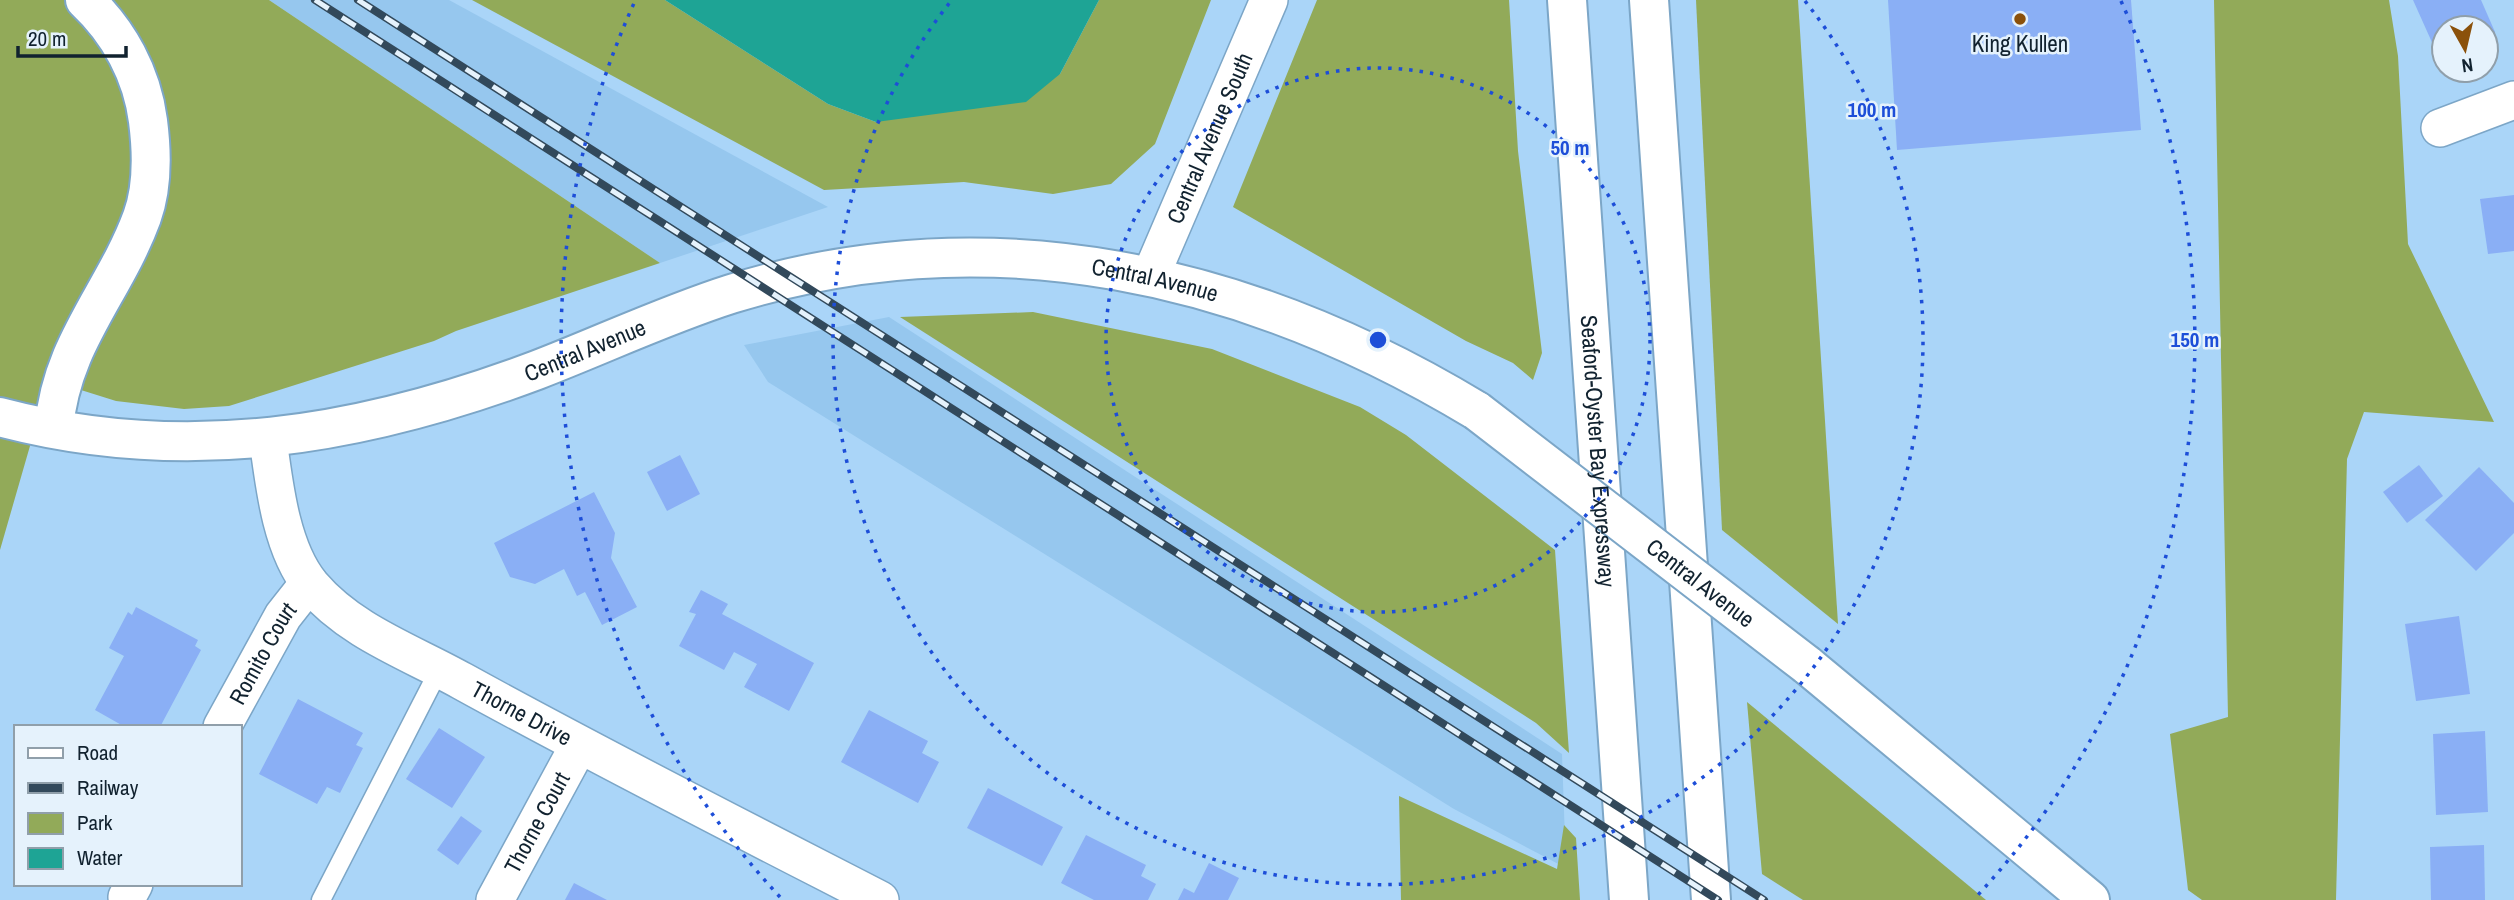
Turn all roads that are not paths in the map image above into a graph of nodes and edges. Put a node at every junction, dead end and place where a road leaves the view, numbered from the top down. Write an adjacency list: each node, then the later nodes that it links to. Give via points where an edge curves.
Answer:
1 (85, 0): 9 (main road, via 104,18 137,75 148,119 150,178 143,215 127,251 69,358)
2 (1269, 0): 7 (street, Central Avenue South)
3 (1567, 0): 18 (main road, Seaford-Oyster Bay Expressway)
4 (1649, 0): 19 (main road)
5 (2514, 100): 6 (street)
6 (2440, 128)
7 (1152, 275): 10 (main road, Central Avenue, via 1056,260 996,257 897,261 803,276 729,294 477,391 374,421); 20 (main road, Central Avenue, bridge, via 1281,314 1337,337 1477,411 1807,665)
8 (0, 417): 9 (main road, Central Avenue)
9 (54, 428): 10 (main road, Central Avenue, via 148,440)
10 (268, 439): 11 (street, Thorne Drive, via 287,537)
11 (309, 583): 12 (street, Thorne Drive, via 346,618); 13 (street, Romito Court, via 284,615)
12 (440, 668): 14 (street, Thorne Drive); 15 (lane)
13 (223, 725)
14 (579, 745): 16 (street, Thorne Court); 17 (street, Thorne Drive)
15 (321, 900)
16 (495, 900)
17 (880, 900)
18 (1629, 900)
19 (1711, 900)
20 (2090, 900)

